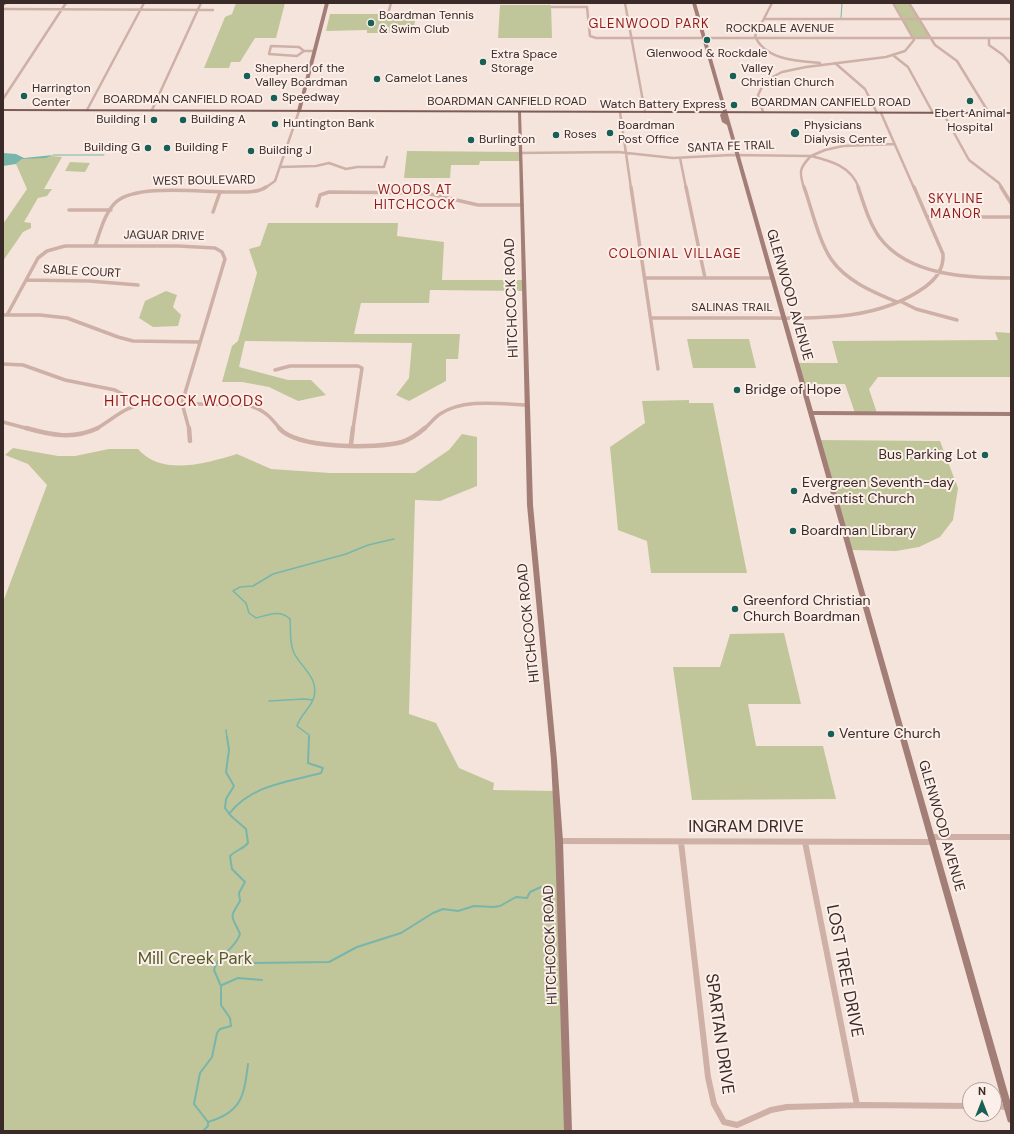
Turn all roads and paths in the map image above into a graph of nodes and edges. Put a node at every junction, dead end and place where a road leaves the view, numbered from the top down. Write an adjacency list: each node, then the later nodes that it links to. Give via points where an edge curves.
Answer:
1 (6, 3): 12 (street)
2 (66, 3): 15 (street)
3 (144, 3): 16 (street)
4 (201, 3): 17 (street)
5 (327, 3): 32 (street, WEST BOULEVARD)
6 (391, 3): 19 (street)
7 (625, 3): 24 (street)
8 (694, 3): 25 (street, GLENWOOD AVENUE)
9 (772, 3): 20 (street)
10 (893, 3): 21 (street)
11 (909, 3): 22 (street)
12 (3, 5)
13 (552, 7): 24 (street, ROCKDALE AVENUE, via 587,7 592,37)
14 (3, 9): 15 (street)
15 (62, 10): 16 (street); 37 (street)
16 (141, 10): 17 (street); 39 (street)
17 (198, 10): 18 (street); 40 (street)
18 (213, 10)
19 (388, 14)
20 (764, 19): 21 (street); 26 (street)
21 (902, 19): 22 (street); 27 (street)
22 (919, 19): 23 (street); 28 (street)
23 (1011, 19)
24 (631, 38): 25 (street, ROCKDALE AVENUE); 44 (street)
25 (704, 38): 26 (street, ROCKDALE AVENUE); 45 (street, GLENWOOD AVENUE)
26 (755, 38): 27 (street, ROCKDALE AVENUE); 35 (street, via 764,49 780,57)
27 (913, 38): 28 (street, ROCKDALE AVENUE); 33 (street, via 911,48)
28 (930, 38): 29 (street, ROCKDALE AVENUE); 50 (street, via 937,47 957,61)
29 (989, 38): 30 (street, ROCKDALE AVENUE); 36 (street, via 989,45)
30 (1011, 38)
31 (304, 51): 31 (street, via 297,56 269,54 271,46 299,47); 32 (street)
32 (314, 51): 41 (street, WEST BOULEVARD)
33 (894, 56): 34 (street); 48 (street, via 908,67)
34 (835, 63): 35 (street); 47 (street, via 865,88)
35 (828, 64): 46 (street, via 790,70 769,79 759,92)
36 (1011, 64)
37 (3, 99)
38 (3, 110): 39 (main road, BOARDMAN CANFIELD ROAD)
39 (87, 110): 40 (main road, BOARDMAN CANFIELD ROAD)
40 (152, 110): 41 (main road, BOARDMAN CANFIELD ROAD)
41 (299, 111): 42 (main road, BOARDMAN CANFIELD ROAD); 59 (street, WEST BOULEVARD)
42 (518, 112): 43 (main road, BOARDMAN CANFIELD ROAD); 53 (street, HITCHCOCK ROAD)
43 (620, 112): 44 (main road, BOARDMAN CANFIELD ROAD); 54 (street)
44 (645, 112): 45 (main road, BOARDMAN CANFIELD ROAD)
45 (724, 112): 46 (main road, BOARDMAN CANFIELD ROAD); 55 (street, GLENWOOD AVENUE, via 723,120 728,124)
46 (763, 112): 47 (main road, BOARDMAN CANFIELD ROAD)
47 (879, 113): 48 (main road, BOARDMAN CANFIELD ROAD); 52 (street)
48 (933, 113): 49 (main road, BOARDMAN CANFIELD ROAD)
49 (943, 113): 50 (main road, BOARDMAN CANFIELD ROAD); 63 (street, via 969,160 999,183)
50 (989, 113): 51 (main road, BOARDMAN CANFIELD ROAD)
51 (1011, 114)
52 (894, 144): 56 (street, SANTA FE TRAIL, via 843,146); 69 (street)
53 (520, 153): 54 (street, SANTA FE TRAIL); 64 (street, HITCHCOCK ROAD)
54 (626, 153): 58 (street, SANTA FE TRAIL); 73 (street)
55 (736, 155): 56 (street, SANTA FE TRAIL); 58 (street, SANTA FE TRAIL); 75 (street, GLENWOOD AVENUE)
56 (811, 156): 72 (street, via 836,163 852,174 877,233 887,246 910,260); 79 (street, via 802,165 800,175 828,254 853,280)
57 (387, 157): 60 (street)
58 (680, 158): 74 (street)
59 (280, 166): 60 (street, via 316,166 329,163 346,169); 62 (street, WEST BOULEVARD, via 274,183 266,188 250,192)
60 (384, 167): 61 (street)
61 (383, 172)
62 (220, 192): 67 (street, WEST BOULEVARD, via 139,192 120,199); 68 (street)
63 (1011, 203)
64 (522, 205): 65 (street, via 478,205 426,193 329,192 320,195); 89 (street, HITCHCOCK ROAD)
65 (317, 206)
66 (69, 210): 67 (street)
67 (111, 210): 71 (street, WEST BOULEVARD)
68 (213, 212)
69 (927, 217): 70 (street); 72 (street, via 943,254)
70 (1011, 218)
71 (95, 246): 77 (street, JAGUAR DRIVE, via 66,246 47,251 38,258); 84 (street, JAGUAR DRIVE, via 205,246 222,252 225,259)
72 (940, 271): 76 (street, via 965,277); 79 (street, SALINAS TRAIL, via 926,286)
73 (645, 278): 74 (street); 81 (street)
74 (705, 278): 75 (street)
75 (771, 278): 82 (street, GLENWOOD AVENUE)
76 (1011, 278)
77 (26, 280): 78 (street, SABLE COURT); 80 (street, JAGUAR DRIVE)
78 (138, 285)
79 (898, 302): 82 (street, SALINAS TRAIL, via 843,316); 83 (street)
80 (5, 315): 84 (street, via 65,318 82,322 114,336 133,340)
81 (651, 318): 82 (street, SALINAS TRAIL); 86 (street)
82 (782, 318): 91 (street, GLENWOOD AVENUE)
83 (957, 320)
84 (200, 342): 88 (street, JAGUAR DRIVE)
85 (3, 364): 90 (street, via 23,365 76,383 114,390 126,396)
86 (658, 369)
87 (275, 370): 95 (street, via 290,366 362,368)
88 (182, 403): 90 (street); 94 (street, via 184,415 190,426); 95 (street, via 250,406 267,413 282,431 295,439 314,444)
89 (527, 405): 95 (street, via 459,406 440,413 421,432 405,441); 98 (street, HITCHCOCK ROAD, via 530,505)
90 (133, 406): 93 (street, via 119,412 95,430 72,436 51,436)
91 (810, 413): 92 (street); 97 (street, GLENWOOD AVENUE)
92 (1011, 414)
93 (3, 422)
94 (190, 441)
95 (351, 444)
96 (1011, 837): 97 (street, INGRAM DRIVE)
97 (932, 839): 100 (street, INGRAM DRIVE); 104 (street, GLENWOOD AVENUE)
98 (559, 841): 99 (street, INGRAM DRIVE); 106 (street, HITCHCOCK ROAD)
99 (681, 842): 100 (street, INGRAM DRIVE); 101 (street, SPARTAN DRIVE, via 708,1077 711,1095 721,1118 732,1126 771,1110 787,1107)
100 (805, 842): 101 (street, LOST TREE DRIVE)
101 (857, 1105): 102 (street, SPARTAN DRIVE)
102 (962, 1106)
103 (1002, 1107): 104 (street)
104 (1007, 1107): 105 (street, GLENWOOD AVENUE)
105 (1011, 1119)
106 (568, 1131)

